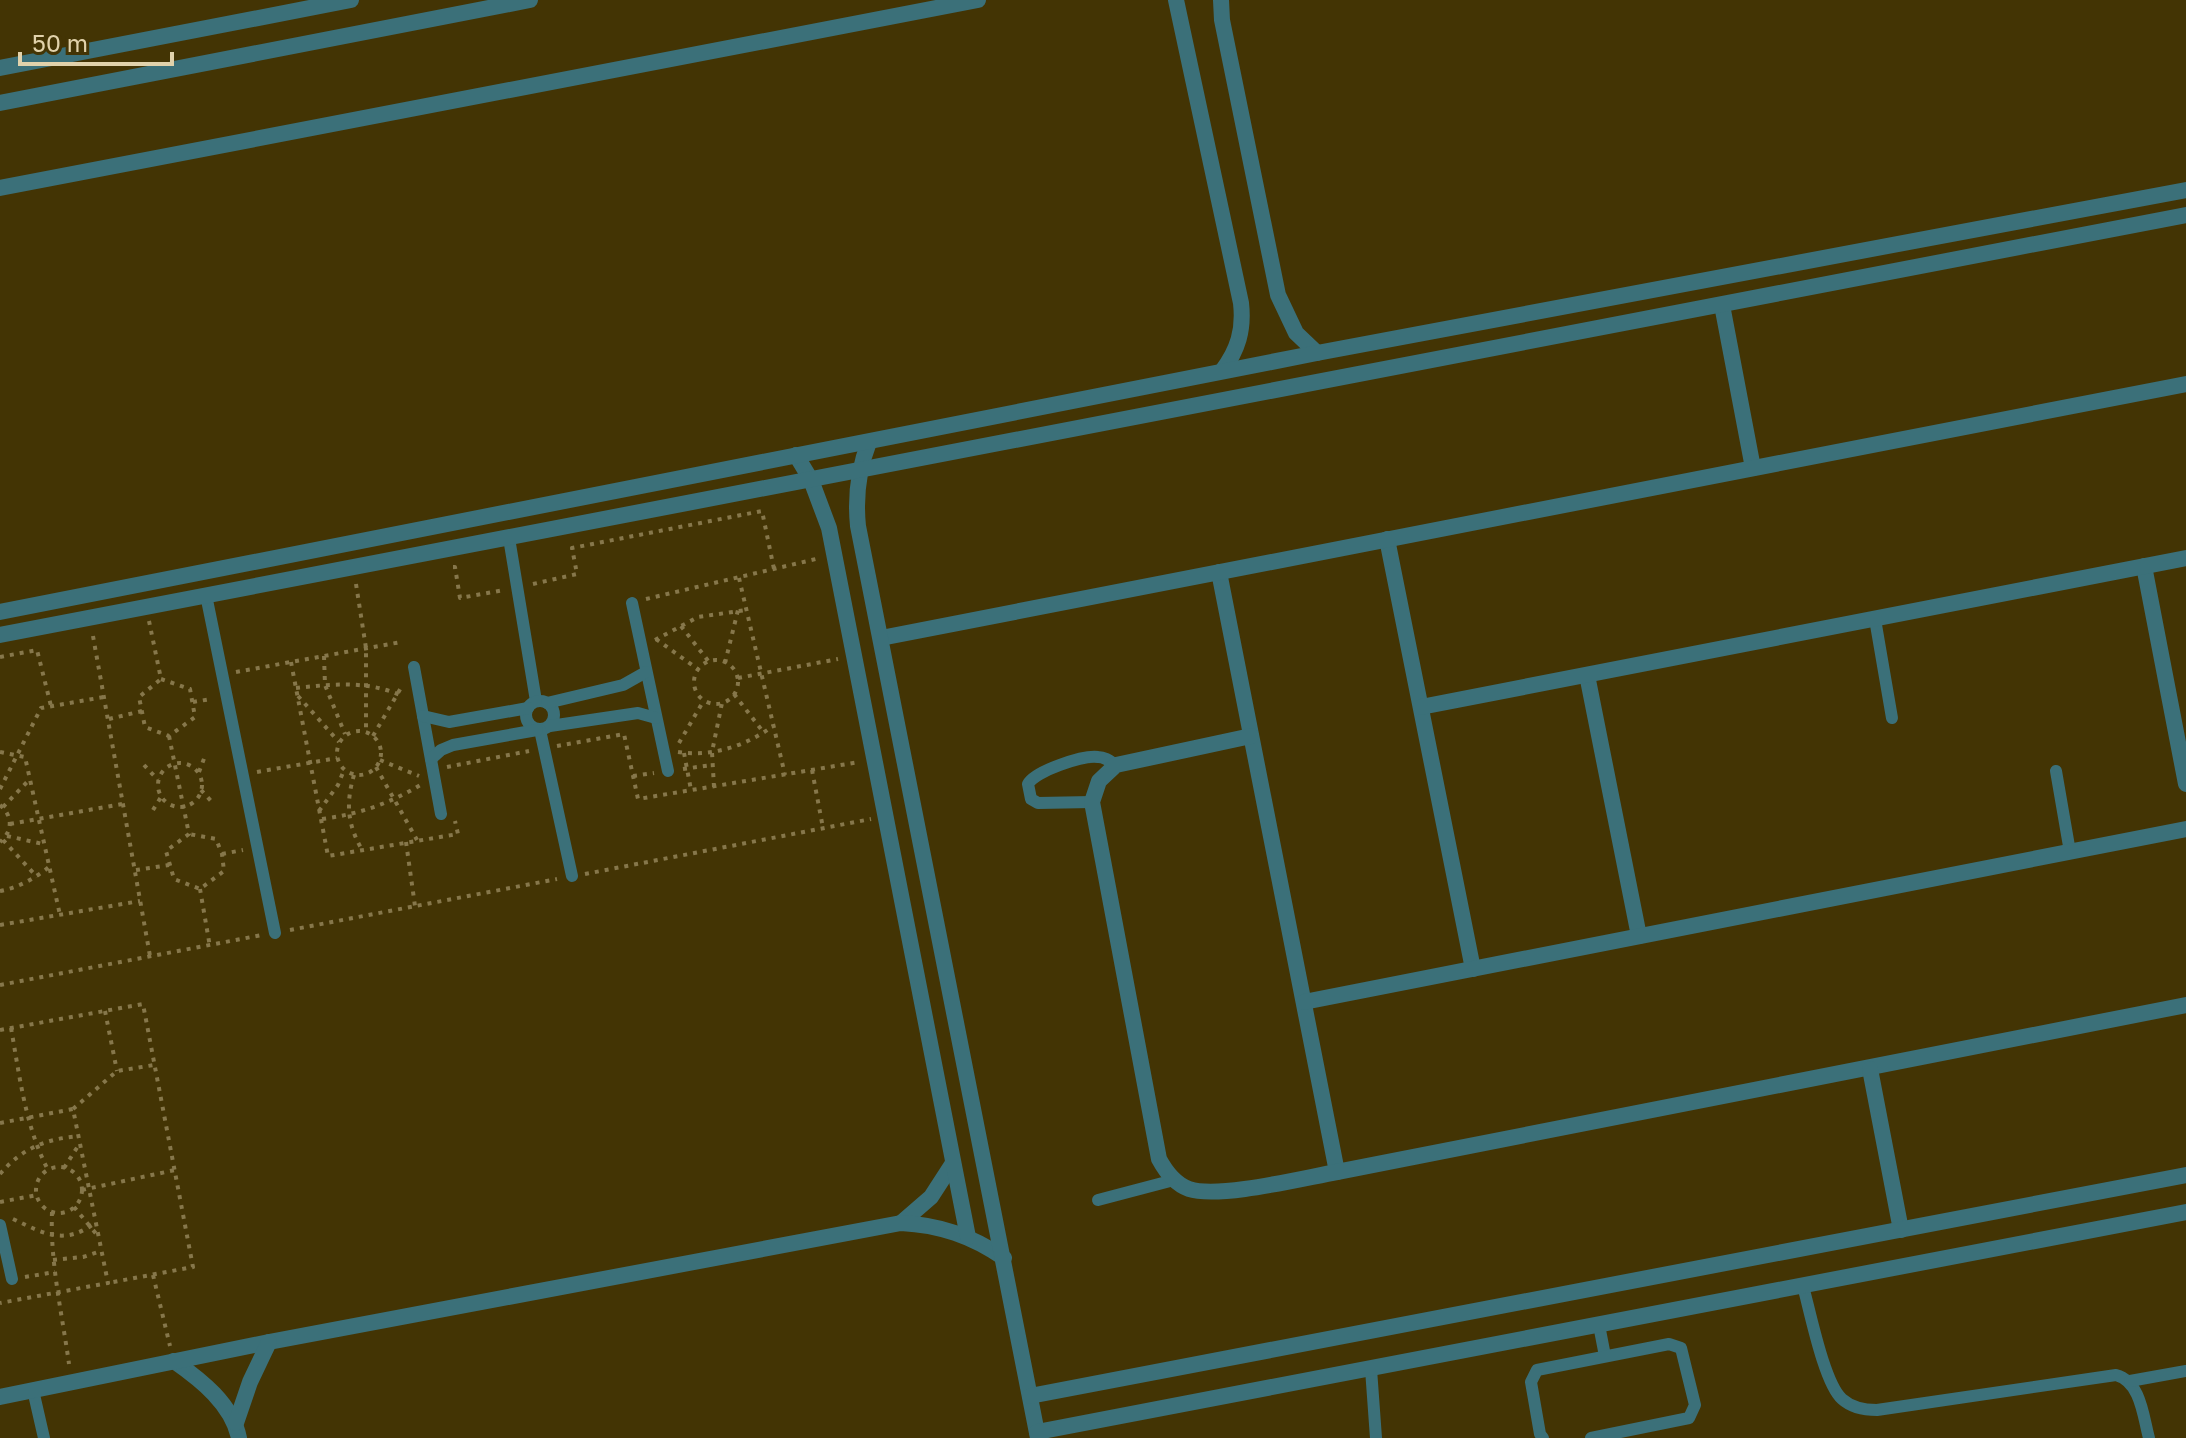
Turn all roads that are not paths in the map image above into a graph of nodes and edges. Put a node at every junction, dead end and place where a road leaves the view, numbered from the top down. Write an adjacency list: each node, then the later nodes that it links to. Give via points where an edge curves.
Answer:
1 (351, 0): 6 (street)
2 (530, 0): 7 (street)
3 (978, 0): 8 (street)
4 (1176, 0): 13 (street, via 1241,303 1238,346)
5 (1221, 0): 12 (street, via 1278,295 1296,333)
6 (0, 68)
7 (0, 103)
8 (0, 188)
9 (2186, 190): 12 (street)
10 (2186, 215): 11 (street)
11 (1722, 305): 17 (street); 18 (street)
12 (1317, 353): 13 (street)
13 (1222, 371): 15 (street)
14 (2186, 384): 17 (street)
15 (869, 442): 16 (street); 18 (street)
16 (796, 455): 19 (street); 27 (street)
17 (1753, 468): 21 (street)
18 (859, 470): 19 (street); 30 (street, via 858,526)
19 (811, 480): 20 (street); 57 (street, via 834,554)
20 (509, 538): 25 (street); 34 (lane)
21 (1387, 539): 24 (street); 35 (street)
22 (2186, 558): 23 (street)
23 (2144, 566): 28 (street); 45 (street)
24 (1219, 572): 30 (street); 40 (street)
25 (206, 595): 29 (street); 51 (lane)
26 (632, 603): 32 (lane)
27 (0, 612)
28 (1875, 619): 33 (street); 38 (lane)
29 (0, 635)
30 (881, 638): 67 (street)
31 (414, 667): 36 (lane)
32 (646, 672): 34 (lane, via 623,685); 37 (lane)
33 (1587, 675): 35 (street); 52 (street)
34 (537, 704): 36 (lane, via 449,722); 39 (lane, via 527,721); 39 (lane, via 551,706 554,717)
35 (1421, 707): 53 (street)
36 (422, 710): 41 (lane)
37 (656, 718): 39 (lane, via 638,713); 43 (lane)
38 (1892, 718)
39 (542, 729): 41 (lane, via 453,745); 50 (lane)
40 (1251, 736): 42 (street); 54 (street)
41 (431, 759): 47 (lane)
42 (1116, 765): 46 (street, via 1099,781); 46 (lane, via 1090,757 1038,773 1028,784 1031,799 1038,803)
43 (668, 771)
44 (2056, 771): 49 (lane)
45 (2186, 784)
46 (1092, 802): 60 (street, via 1156,1146)
47 (448, 814)
48 (2186, 829): 49 (street)
49 (2070, 852): 52 (street)
50 (572, 876)
51 (275, 933)
52 (1639, 936): 53 (street)
53 (1473, 969): 54 (street)
54 (1304, 1002): 58 (street)
55 (2186, 1005): 56 (street)
56 (1870, 1069): 58 (street); 65 (street)
57 (953, 1163): 63 (street, via 931,1197); 66 (street)
58 (1337, 1172): 60 (street, via 1218,1192 1188,1188)
59 (2186, 1175): 65 (street)
60 (1174, 1180): 61 (lane)
61 (1098, 1200)
62 (2186, 1212): 69 (street)
63 (901, 1223): 66 (street, via 935,1226); 71 (street)
64 (3, 1227): 68 (lane)
65 (1901, 1230): 78 (street)
66 (968, 1237): 67 (street)
67 (1004, 1258): 78 (street)
68 (12, 1279)
69 (1803, 1286): 70 (street); 76 (lane, via 1834,1389 1864,1410 2116,1375)
70 (1599, 1325): 72 (lane); 74 (street)
71 (269, 1342): 73 (street); 80 (street, via 250,1382)
72 (1605, 1356): 84 (lane, via 1544,1367 1532,1375); 85 (lane, via 1676,1344 1685,1353 1695,1405 1682,1421)
73 (174, 1361): 77 (street); 80 (street, via 209,1389)
74 (1371, 1369): 81 (street); 83 (lane)
75 (2186, 1371): 76 (lane)
76 (2130, 1381): 86 (lane)
77 (33, 1390): 79 (street); 82 (lane)
78 (1030, 1396): 81 (street)
79 (0, 1397)
80 (238, 1431)
81 (1038, 1435)
82 (44, 1438)
83 (1376, 1438)
84 (1543, 1438)
85 (1591, 1438)
86 (2149, 1438)

